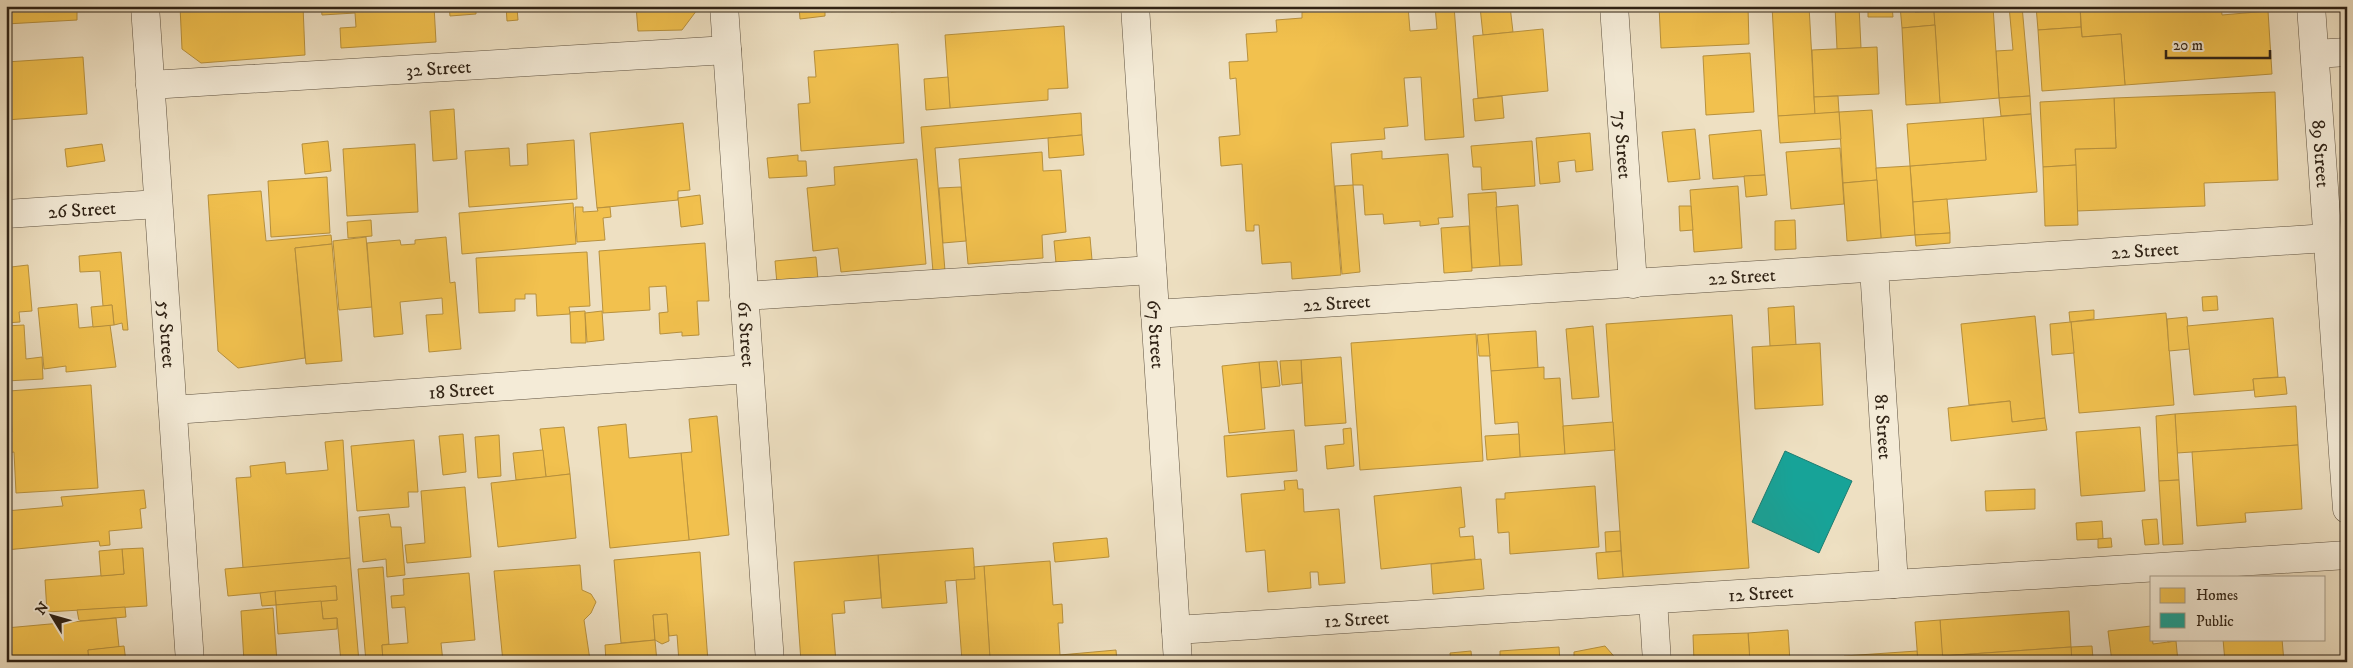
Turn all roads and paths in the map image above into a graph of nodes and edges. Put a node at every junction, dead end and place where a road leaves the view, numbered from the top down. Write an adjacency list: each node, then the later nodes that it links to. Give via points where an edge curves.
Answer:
1 (145, 6): 9 (street, 55 Street)
2 (724, 6): 6 (street, 61 Street)
3 (1134, 6): 14 (street, 67 Street)
4 (1614, 6): 15 (street, 75 Street)
5 (2311, 6): 8 (street, 89 Street)
6 (727, 50): 9 (street, 32 Street); 16 (street, 61 Street)
7 (2347, 52): 8 (street)
8 (2315, 54): 12 (street, 89 Street)
9 (150, 85): 10 (street, 55 Street)
10 (158, 204): 11 (street, 26 Street); 19 (street, 55 Street)
11 (6, 214)
12 (2327, 238): 13 (street, 22 Street); 20 (street, 89 Street)
13 (1874, 268): 15 (street, 22 Street); 23 (street, 81 Street)
14 (1152, 270): 16 (street); 17 (street, 67 Street)
15 (1633, 284): 17 (street, 22 Street)
16 (744, 296): 18 (street, 61 Street)
17 (1155, 314): 25 (street, 67 Street)
18 (749, 369): 19 (street, 18 Street); 27 (street, 61 Street)
19 (173, 410): 26 (street, 55 Street)
20 (2344, 433): 21 (street, 89 Street)
21 (2347, 509)
22 (2347, 556): 23 (street, 12 Street)
23 (1894, 584): 24 (street, 12 Street)
24 (1653, 600): 25 (street, 12 Street); 29 (street)
25 (1176, 630): 28 (street, 67 Street)
26 (190, 662)
27 (770, 662)
28 (1178, 662)
29 (1658, 662)

